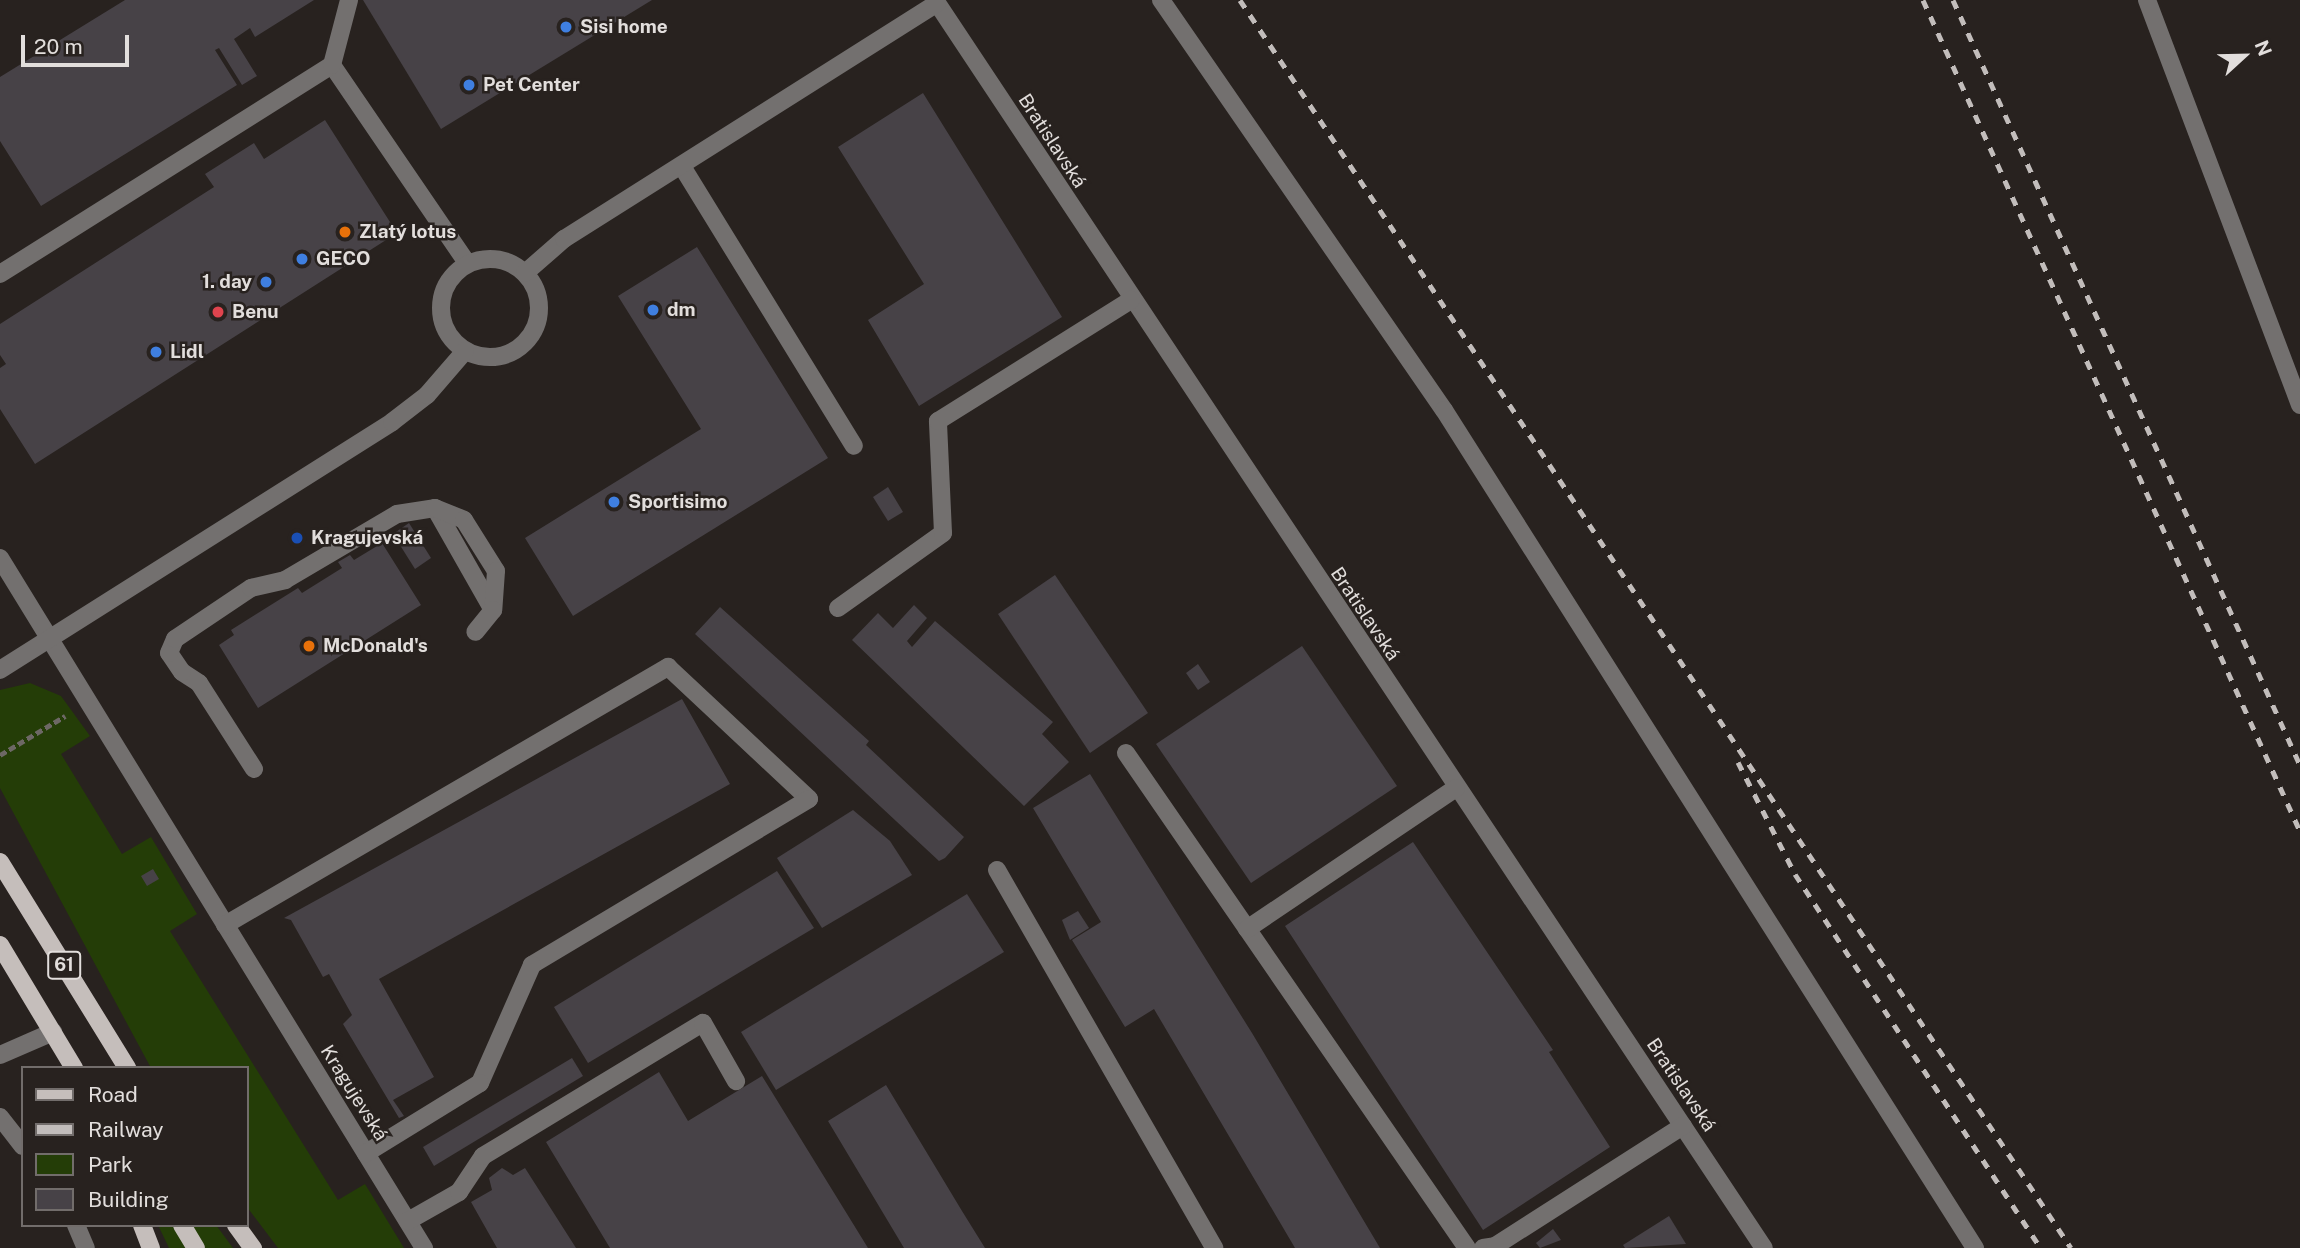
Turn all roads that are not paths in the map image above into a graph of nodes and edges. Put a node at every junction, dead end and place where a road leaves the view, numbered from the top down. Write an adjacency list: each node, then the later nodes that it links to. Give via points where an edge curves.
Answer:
1 (349, 0): 5 (street)
2 (1161, 0): 51 (street, via 1444,410)
3 (2147, 0): 12 (street)
4 (936, 1): 6 (street); 10 (street, Bratislavská)
5 (332, 65): 7 (street); 9 (street)
6 (683, 168): 8 (street, via 564,239); 14 (street)
7 (467, 263): 8 (street, via 498,259); 11 (street, via 455,272 441,299 445,328)
8 (526, 273): 11 (street, via 539,302 532,334 509,353 487,356)
9 (0, 274)
10 (1131, 300): 16 (street, via 938,421 943,533); 22 (street, Bratislavská)
11 (466, 351): 18 (street, via 427,396 392,422)
12 (2295, 374): 13 (street)
13 (2300, 405)
14 (854, 446)
15 (0, 558): 18 (street, Kragujevská)
16 (838, 608)
17 (475, 632): 21 (street, via 493,610 496,571 464,520 435,508 397,514 285,580 251,588 170,645 177,666 199,683)
18 (49, 639): 19 (street); 25 (street, Kragujevská)
19 (0, 670)
20 (1126, 754): 26 (street)
21 (254, 769)
22 (1456, 788): 26 (street); 34 (street, Bratislavská)
23 (0, 862): 31 (main road, 61)
24 (997, 870): 47 (street)
25 (225, 925): 36 (street, Kragujevská); 36 (street, via 668,667 809,799 532,965 480,1083)
26 (1247, 929): 48 (street)
27 (0, 945): 28 (main road, 61)
28 (53, 1032): 29 (street); 30 (main road, 61)
29 (0, 1055)
30 (73, 1066)
31 (126, 1066)
32 (736, 1081): 37 (street, via 703,1023 483,1156 459,1192)
33 (1, 1124): 35 (street)
34 (1683, 1126): 49 (street, via 1495,1246); 50 (street, Bratislavská)
35 (21, 1144)
36 (366, 1153): 37 (street, Kragujevská)
37 (408, 1221): 46 (street, Kragujevská)
38 (77, 1227): 42 (street)
39 (143, 1227): 43 (main road)
40 (183, 1227): 44 (main road)
41 (237, 1227): 45 (main road)
42 (86, 1248)
43 (151, 1248)
44 (195, 1248)
45 (253, 1248)
46 (424, 1248)
47 (1214, 1248)
48 (1467, 1248)
49 (1483, 1248)
50 (1764, 1248)
51 (1975, 1248)

